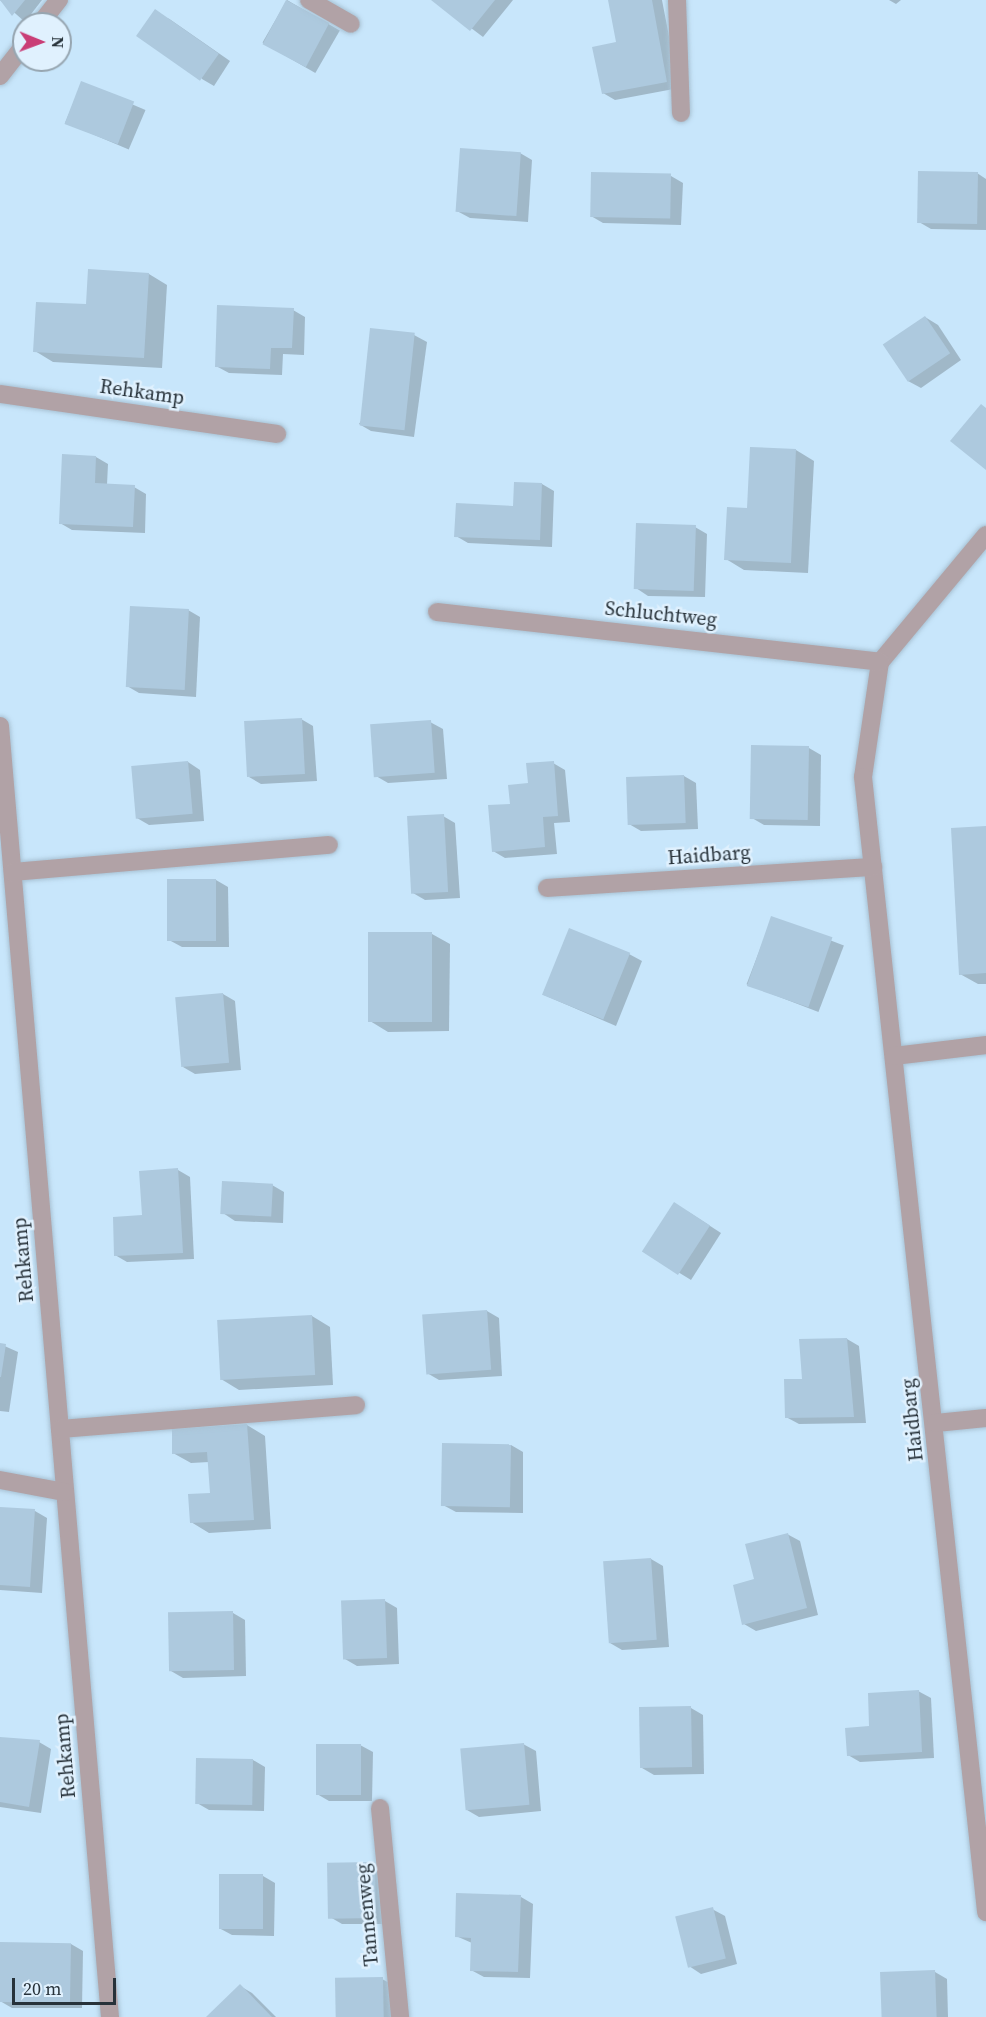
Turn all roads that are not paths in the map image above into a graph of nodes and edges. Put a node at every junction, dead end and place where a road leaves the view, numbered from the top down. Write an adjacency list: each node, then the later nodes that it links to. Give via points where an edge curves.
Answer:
1 (59, 0): 4 (street)
2 (309, 0): 5 (street)
3 (677, 0): 8 (street)
4 (50, 12)
5 (351, 24)
6 (12, 60): 7 (street)
7 (0, 76)
8 (681, 113)
9 (0, 394): 10 (street, Rehkamp)
10 (277, 434)
11 (986, 535): 13 (street)
12 (437, 612): 13 (street, Schluchtweg)
13 (880, 662): 16 (street, Haidbarg, via 863,777)
14 (0, 726): 17 (street, Rehkamp)
15 (329, 844): 17 (street)
16 (873, 867): 18 (street, Haidbarg); 20 (street, Haidbarg)
17 (12, 872): 24 (street, Rehkamp)
18 (547, 888)
19 (986, 1045): 20 (street)
20 (894, 1056): 23 (street, Haidbarg)
21 (356, 1405): 24 (street)
22 (986, 1418): 23 (street)
23 (936, 1423): 27 (street, Haidbarg)
24 (60, 1429): 26 (street, Rehkamp)
25 (0, 1480): 26 (street)
26 (65, 1492): 30 (street, Rehkamp)
27 (979, 1779): 29 (street, Haidbarg)
28 (380, 1808): 31 (street, Tannenweg)
29 (986, 1912)
30 (110, 2017)
31 (400, 2017)

